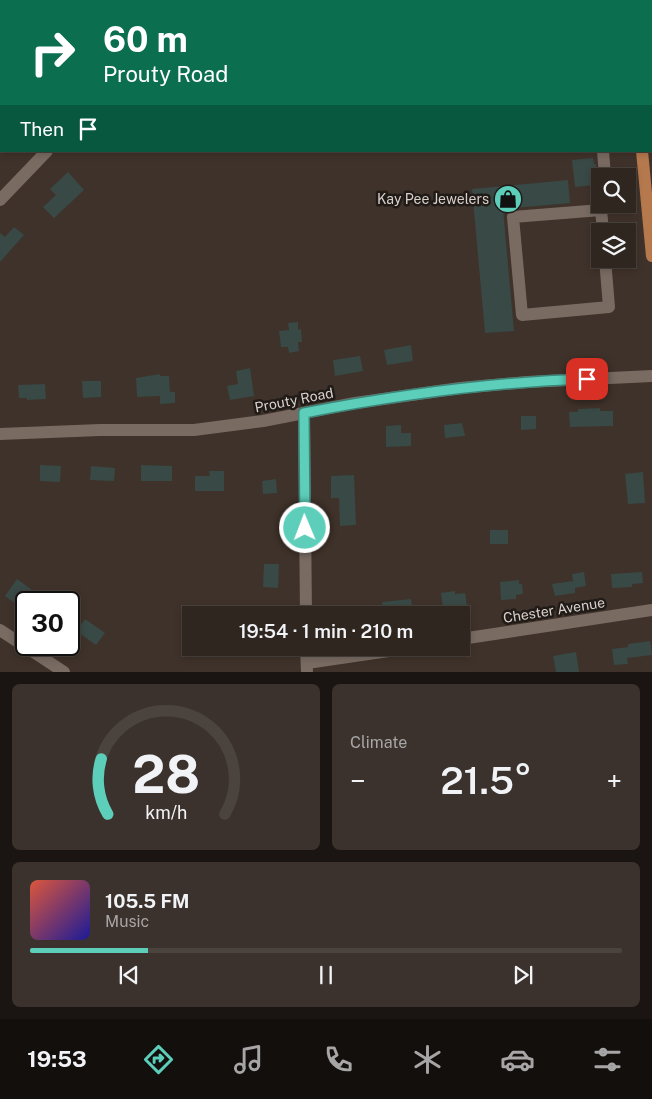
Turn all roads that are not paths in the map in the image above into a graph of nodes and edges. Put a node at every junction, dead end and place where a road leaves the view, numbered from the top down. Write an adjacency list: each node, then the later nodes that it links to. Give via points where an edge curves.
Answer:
1 (46, 152): 5 (street)
2 (603, 152): 4 (street)
3 (642, 152): 7 (main road)
4 (605, 168)
5 (0, 200)
6 (591, 208): 8 (street, via 513,218 522,315 609,307)
7 (652, 256)
8 (606, 268)
9 (652, 376): 10 (street, Prouty Road, via 485,386)
10 (304, 413): 11 (street, Prouty Road, via 194,430); 12 (street)
11 (0, 434)
12 (306, 606)
13 (652, 610): 15 (street, Chester Avenue)
14 (0, 630): 18 (street)
15 (470, 638)
16 (366, 656): 17 (street)
17 (306, 667)
18 (64, 672)

